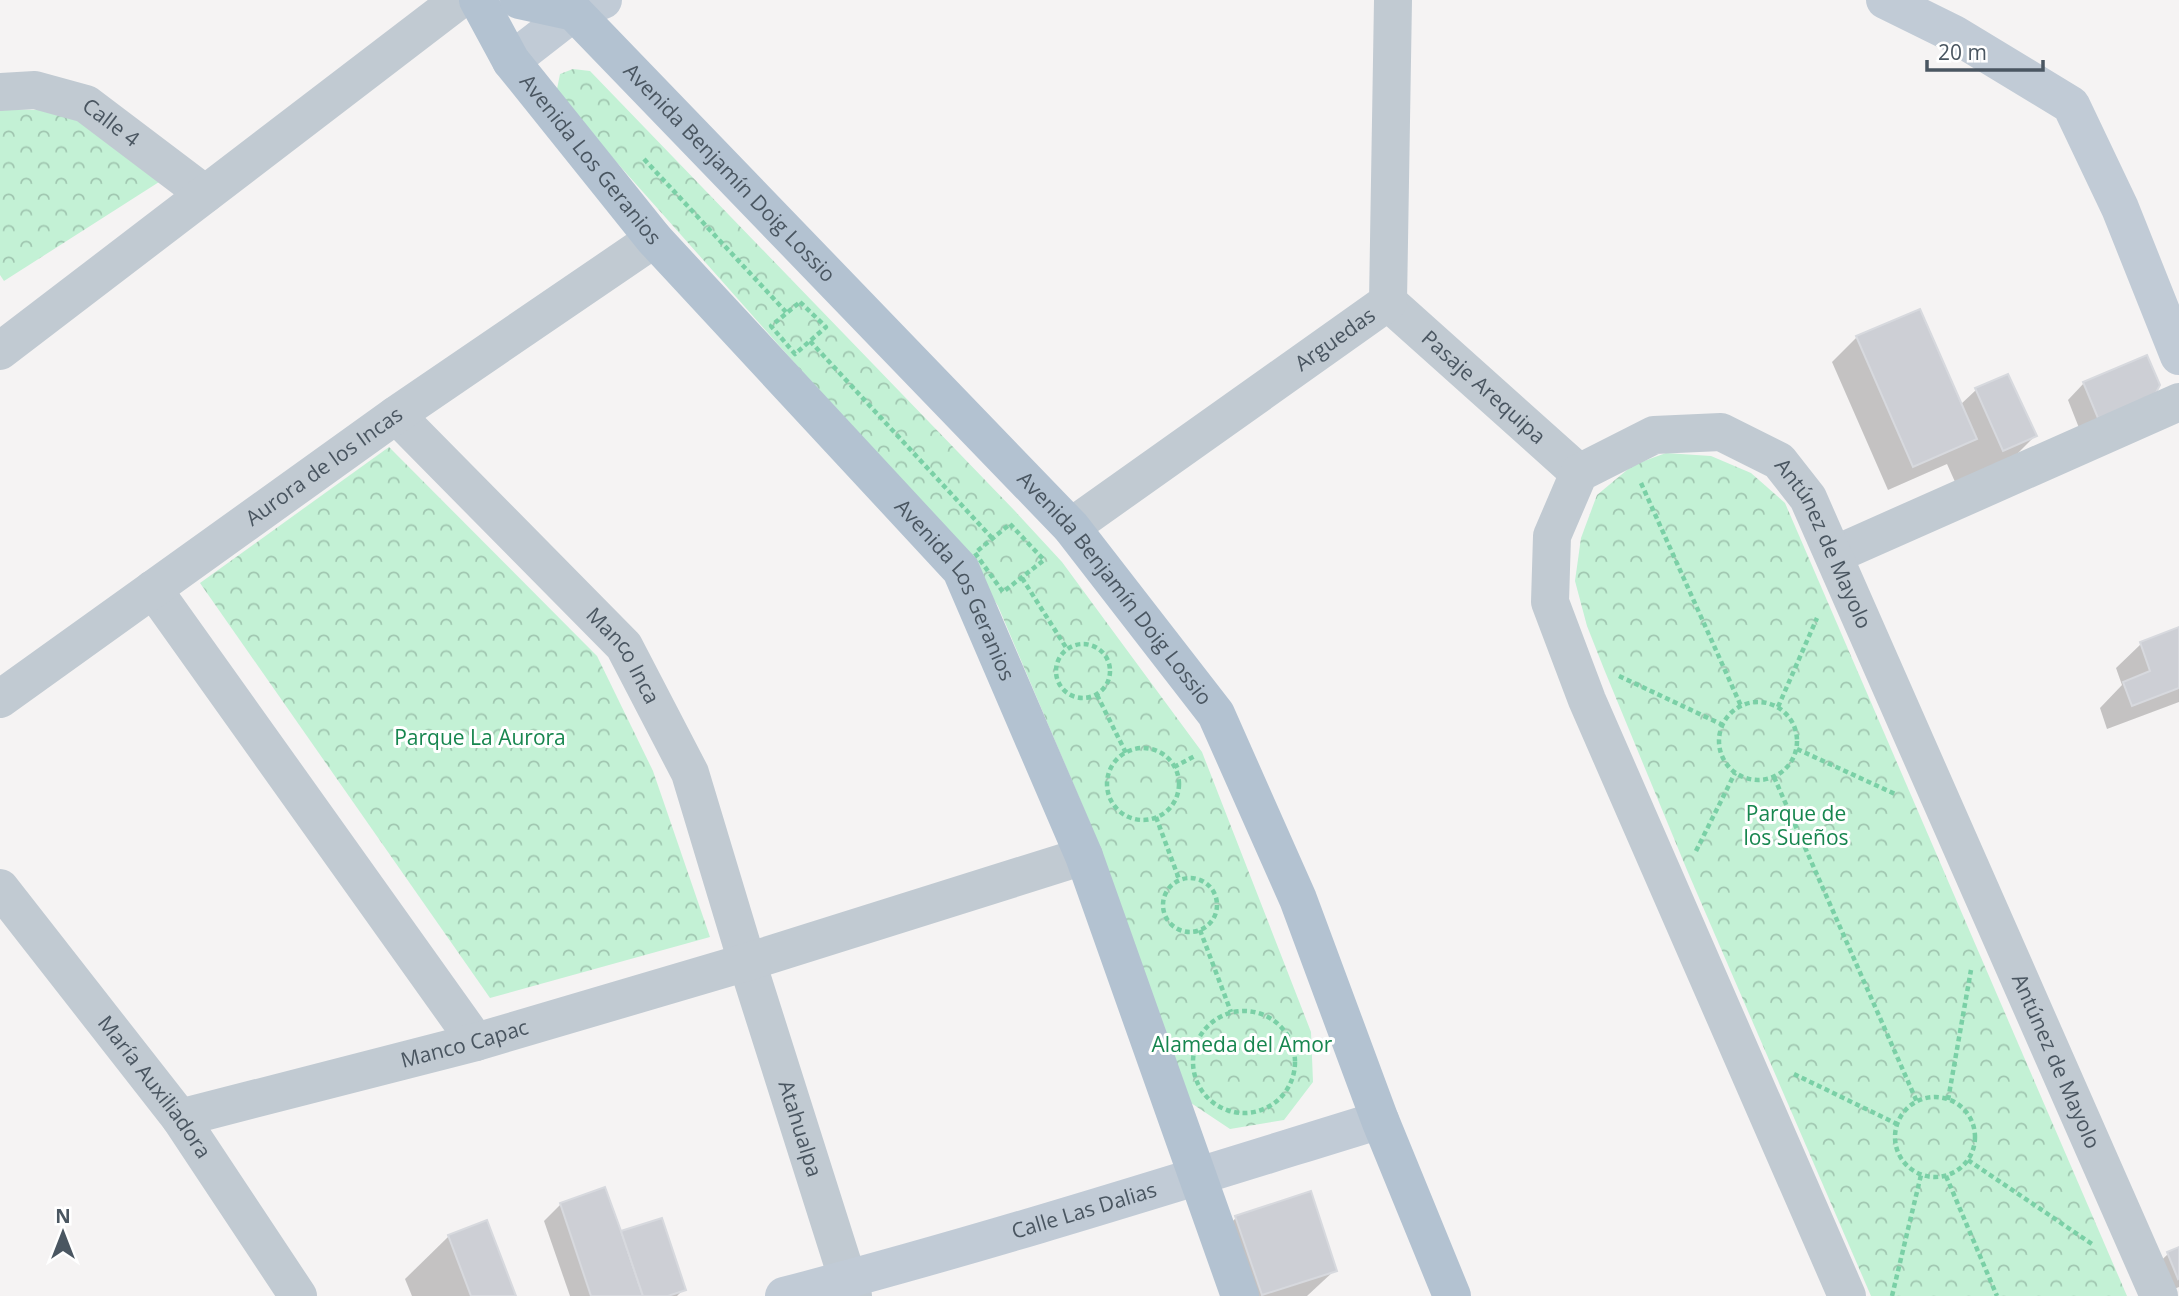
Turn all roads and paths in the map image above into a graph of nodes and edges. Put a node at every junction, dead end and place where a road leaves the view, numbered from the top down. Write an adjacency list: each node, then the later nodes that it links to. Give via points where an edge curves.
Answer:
1 (459, 0): 10 (street)
2 (478, 0): 7 (main road, Avenida Los Geranios)
3 (519, 0): 6 (main road)
4 (1393, 0): 12 (street, Arguedas)
5 (1885, 0): 16 (street, via 1954,34 2071,105 2120,208)
6 (589, 6): 7 (street); 21 (main road, Avenida Benjamín Doig Lossio)
7 (511, 61): 11 (main road, Avenida Los Geranios)
8 (0, 92): 10 (street, Calle 4, via 35,90 86,104)
9 (639, 154): 13 (path)
10 (205, 194): 15 (street)
11 (653, 239): 18 (street, Aurora de los Incas); 42 (main road, Avenida Los Geranios, via 961,570)
12 (1388, 302): 19 (street, Pasaje Arequipa); 21 (street, Arguedas)
13 (786, 312): 14 (path, via 800,302 826,327); 14 (path, via 771,326 795,354)
14 (810, 341): 22 (path)
15 (3, 342)
16 (2179, 356)
17 (2179, 402): 23 (street)
18 (396, 415): 25 (street, Aurora de los Incas); 48 (street, Manco Inca, via 624,646 691,773)
19 (1579, 473): 23 (street, Antúnez de Mayolo, via 1654,435 1721,432 1779,461 1808,498); 67 (street, via 1552,536 1550,602 1587,700)
20 (1638, 478): 31 (path)
21 (1071, 527): 55 (main road, Avenida Benjamín Doig Lossio, via 1216,714 1298,899)
22 (992, 538): 24 (path, via 975,553 1003,592); 24 (path, via 1010,524 1044,561)
23 (1834, 555): 70 (street, Antúnez de Mayolo)
24 (1022, 578): 27 (path)
25 (153, 589): 30 (street, Aurora de los Incas); 50 (street)
26 (1821, 611): 32 (path)
27 (1067, 649): 29 (path, via 1055,667 1059,685 1072,696); 29 (path, via 1088,644 1104,653 1111,670)
28 (1616, 675): 33 (path)
29 (1097, 695): 36 (path)
30 (0, 699)
31 (1741, 706): 32 (path, via 1766,703); 33 (path)
32 (1778, 707): 34 (path, via 1794,725)
33 (1723, 725): 38 (path, via 1720,751)
34 (1797, 749): 39 (path, via 1785,771); 40 (path)
35 (1202, 752): 37 (path)
36 (1126, 753): 37 (path, via 1152,750); 41 (path, via 1107,778 1111,800 1128,816)
37 (1174, 767): 41 (path, via 1177,797)
38 (1735, 773): 39 (path, via 1748,779); 43 (path)
39 (1774, 777): 53 (path)
40 (1901, 796)
41 (1156, 817): 44 (path)
42 (1084, 856): 48 (street, Manco Capac); 59 (main road, Avenida Los Geranios)
43 (1693, 858)
44 (1179, 879): 46 (path, via 1164,896 1164,913 1182,930); 46 (path, via 1202,880 1214,892 1217,910)
45 (0, 888): 54 (street, María Auxiliadora)
46 (1200, 930): 49 (path)
47 (1973, 960): 52 (path)
48 (747, 962): 50 (street, Manco Capac); 62 (street, Atahualpa)
49 (1231, 1012): 49 (path, via 1248,1010 1270,1019 1288,1036 1294,1051 1292,1076 1281,1097 1253,1112 1222,1108 1199,1087 1193,1072 1192,1057 1204,1028)
50 (476, 1042): 54 (street, Manco Capac)
51 (1785, 1070): 56 (path)
52 (1948, 1100): 53 (path, via 1937,1097); 57 (path, via 1959,1105 1973,1125 1976,1137)
53 (1917, 1102): 56 (path)
54 (180, 1118): 63 (street, María Auxiliadora)
55 (1380, 1120): 59 (street, Calle Las Dalias); 66 (main road, Avenida Benjamín Doig Lossio)
56 (1897, 1124): 58 (path, via 1895,1136 1902,1160)
57 (1968, 1160): 60 (path); 61 (path)
58 (1921, 1175): 60 (path); 68 (path)
59 (1198, 1176): 62 (street, Calle Las Dalias); 65 (main road, Avenida Los Geranios)
60 (1946, 1176): 69 (path)
61 (2098, 1248)
62 (850, 1288): 64 (street, Calle Las Dalias)
63 (298, 1296)
64 (784, 1296)
65 (1240, 1296)
66 (1452, 1296)
67 (1847, 1296)
68 (1892, 1296)
69 (1997, 1296)
70 (2159, 1296)

